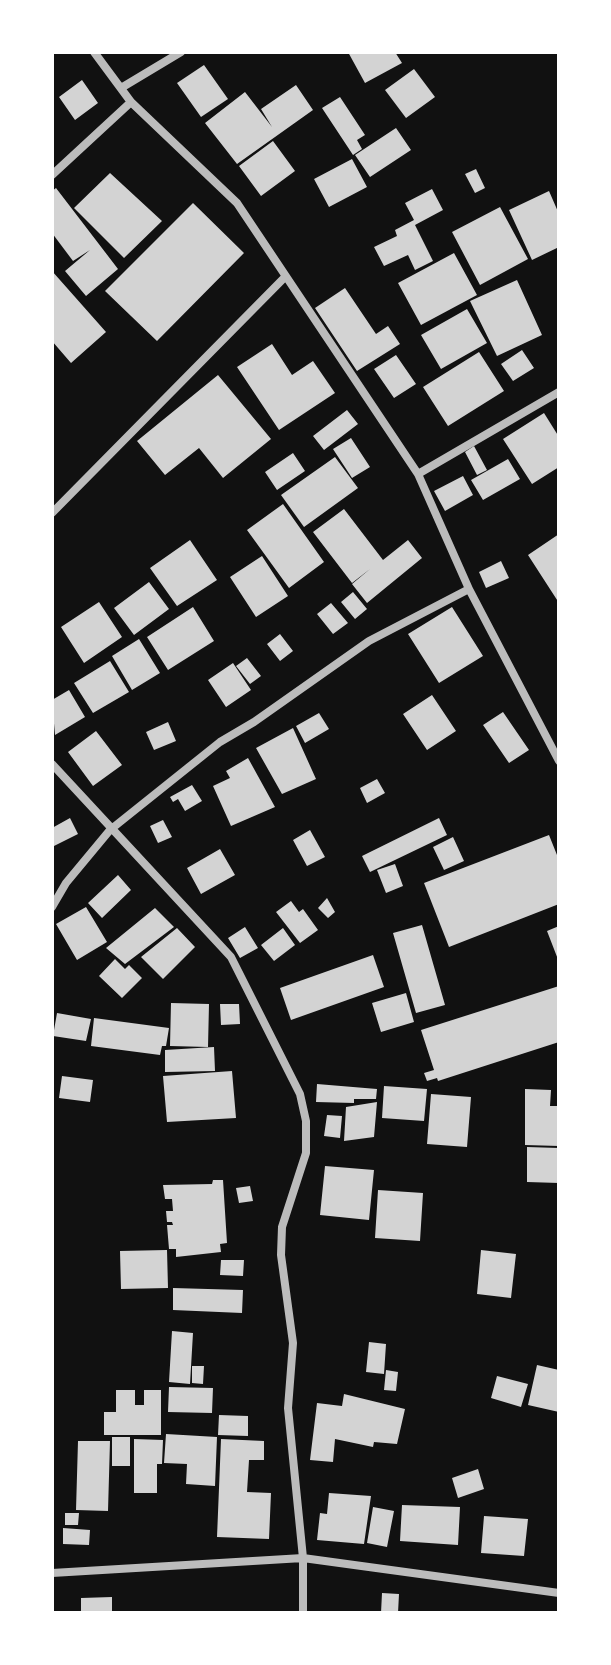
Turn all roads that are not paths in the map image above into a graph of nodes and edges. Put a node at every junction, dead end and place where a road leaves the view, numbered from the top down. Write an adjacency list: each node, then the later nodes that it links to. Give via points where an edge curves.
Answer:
1 (94, 52): 3 (street)
2 (181, 52): 3 (street)
3 (121, 88): 4 (street)
4 (131, 102): 5 (street); 6 (street, via 237,203)
5 (52, 175)
6 (284, 278): 8 (street); 9 (street)
7 (559, 392): 8 (street)
8 (418, 474): 10 (street)
9 (52, 513)
10 (469, 589): 11 (street); 13 (street, via 369,641 220,742)
11 (559, 761)
12 (52, 764): 13 (street)
13 (110, 830): 14 (street); 15 (street, via 231,957 300,1094 306,1153 282,1227 281,1255 293,1343 288,1408)
14 (52, 907)
15 (303, 1558): 16 (street); 17 (street); 18 (street)
16 (52, 1573)
17 (559, 1593)
18 (303, 1613)

